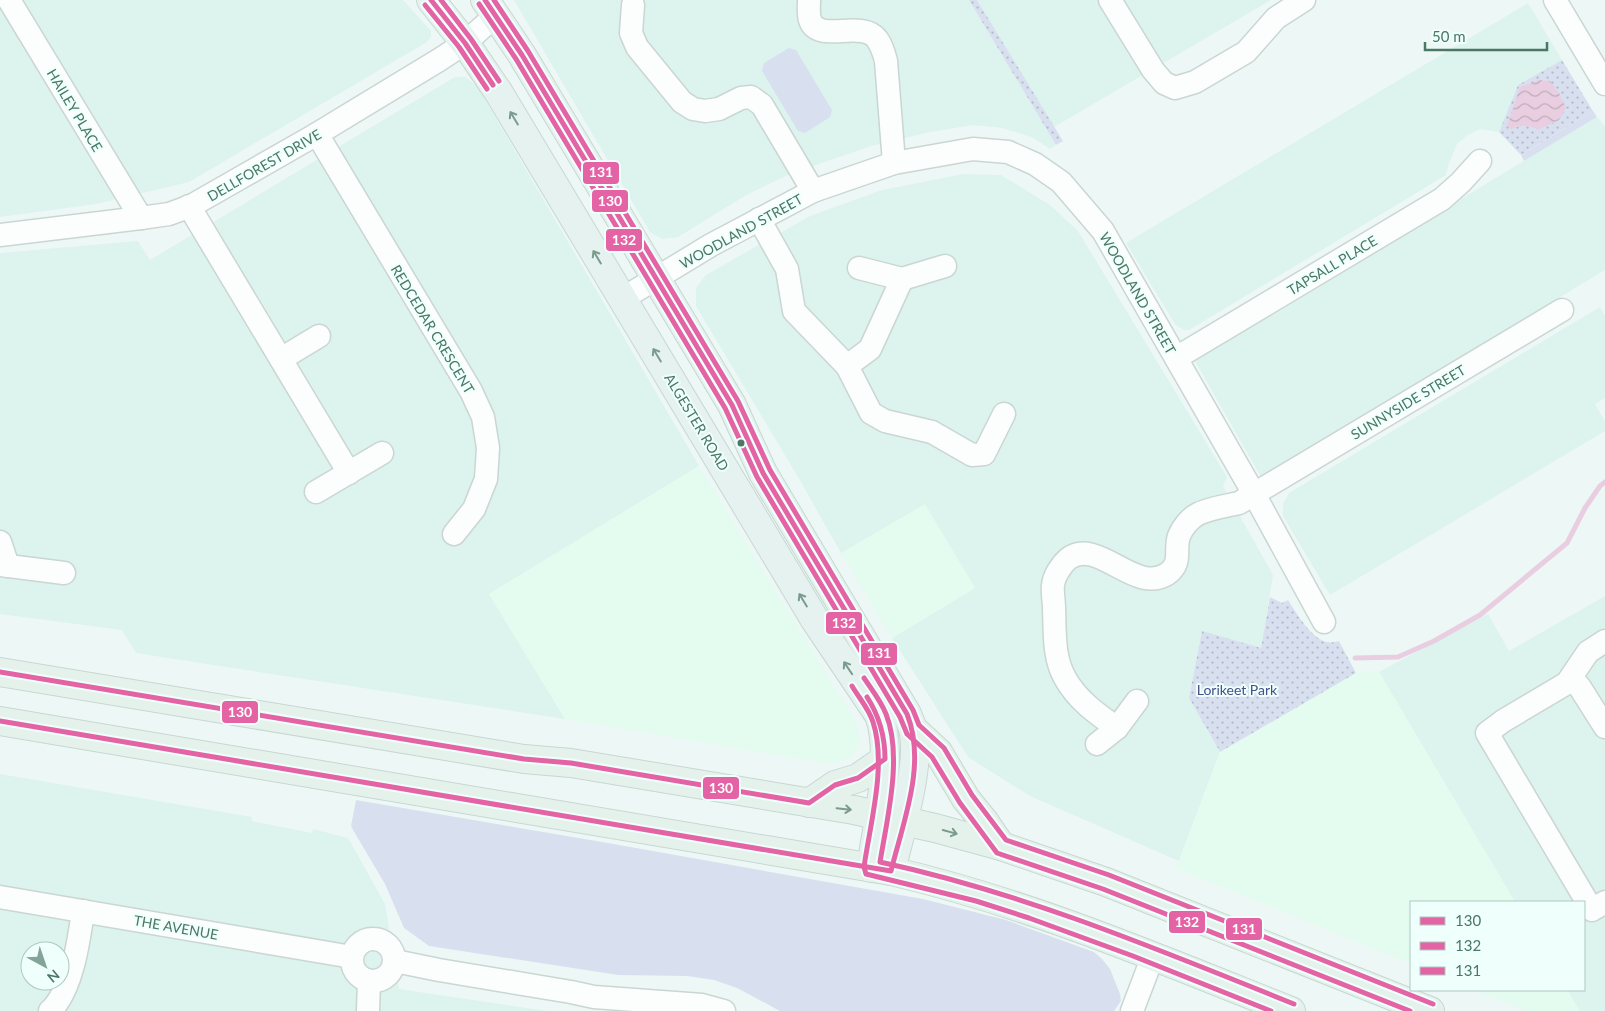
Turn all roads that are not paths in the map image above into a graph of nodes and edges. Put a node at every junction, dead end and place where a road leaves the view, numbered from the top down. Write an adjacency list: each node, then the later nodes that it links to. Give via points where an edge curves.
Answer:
1 (9, 0): 16 (street, HAILEY PLACE)
2 (432, 0): 9 (main road, ALGESTER ROAD)
3 (809, 0): 13 (street, via 810,20 815,27 823,31 867,32 883,49)
4 (1110, 0): 5 (street, via 1153,70 1164,83 1175,88 1195,82 1246,52 1276,18)
5 (1304, 0)
6 (1555, 0): 10 (street)
7 (633, 5): 14 (street, via 631,33 637,47 682,102 693,109 705,111 751,97 762,105)
8 (491, 7): 9 (street, DELLFOREST DRIVE); 21 (main road, ALGESTER ROAD)
9 (465, 43): 11 (street, DELLFOREST DRIVE); 23 (main road, ALGESTER ROAD, one-way to 9, via 499,93)
10 (1605, 84)
11 (317, 134): 15 (street, DELLFOREST DRIVE); 34 (street, REDCEDAR CRESCENT, via 471,391 483,417 488,448 486,479 474,509)
12 (1480, 161): 26 (street, TAPSALL PLACE, via 1442,199)
13 (894, 163): 14 (street, WOODLAND STREET); 26 (street, WOODLAND STREET, via 973,149 1008,152 1061,182 1103,232)
14 (813, 191): 17 (street, WOODLAND STREET)
15 (189, 206): 16 (street, DELLFOREST DRIVE, via 169,214); 27 (street)
16 (141, 218): 18 (street, DELLFOREST DRIVE)
17 (758, 219): 21 (street, WOODLAND STREET); 28 (street, via 788,269 794,311)
18 (0, 235)
19 (945, 266): 22 (street)
20 (859, 268): 22 (street)
21 (656, 279): 23 (street, WOODLAND STREET); 46 (main road, ALGESTER ROAD, via 732,405 763,473)
22 (902, 279): 28 (street, via 870,349)
23 (622, 299): 48 (main road, ALGESTER ROAD, one-way to 23, via 884,732 879,715 815,620)
24 (1562, 310): 33 (street, SUNNYSIDE STREET)
25 (319, 336): 27 (street)
26 (1176, 358): 33 (street, WOODLAND STREET)
27 (281, 359): 31 (street)
28 (847, 366): 29 (street, via 871,414 885,421 932,432 972,455 984,454)
29 (1004, 414)
30 (382, 453): 31 (street)
31 (349, 473): 32 (street)
32 (316, 492)
33 (1254, 494): 38 (street, WOODLAND STREET); 44 (street, SUNNYSIDE STREET, via 1238,503 1198,514 1186,524 1178,538 1175,565 1167,574 1155,579 1141,578 1087,554 1070,558 1060,566 1053,584 1057,656 1065,678 1077,695 1093,712)
34 (454, 534)
35 (0, 542): 36 (street)
36 (4, 565): 37 (street)
37 (64, 573)
38 (1324, 622)
39 (1605, 641): 41 (street, via 1588,652)
40 (0, 672): 49 (highway)
41 (1571, 678): 45 (street); 54 (street, via 1487,733)
42 (1137, 701): 44 (street)
43 (0, 721): 52 (highway)
44 (1116, 728): 47 (street)
45 (1605, 728)
46 (913, 729): 50 (main road, ALGESTER ROAD, via 914,760); 51 (highway, via 938,752 966,799)
47 (1097, 744)
48 (885, 759): 49 (highway, via 858,778 835,785); 50 (main road, ALGESTER ROAD)
49 (809, 803): 50 (highway, one-way to 50)
50 (891, 817): 51 (highway, one-way to 51); 52 (main road, ALGESTER ROAD)
51 (1002, 846): 66 (highway, via 1106,882)
52 (881, 869): 56 (highway, via 1007,903)
53 (0, 897): 55 (street, THE AVENUE)
54 (1594, 909)
55 (83, 911): 57 (street, THE AVENUE); 61 (street, via 68,985)
56 (1153, 956): 64 (street); 65 (highway)
57 (352, 957): 58 (street, via 364,940 379,939 390,947); 59 (street, via 354,970)
58 (395, 961): 59 (street, via 391,972 381,980); 60 (street, via 571,992)
59 (369, 981): 62 (street)
60 (594, 1004): 63 (street, via 702,1005)
61 (50, 1011)
62 (368, 1011)
63 (724, 1011)
64 (1132, 1011)
65 (1291, 1011)
66 (1430, 1011)

